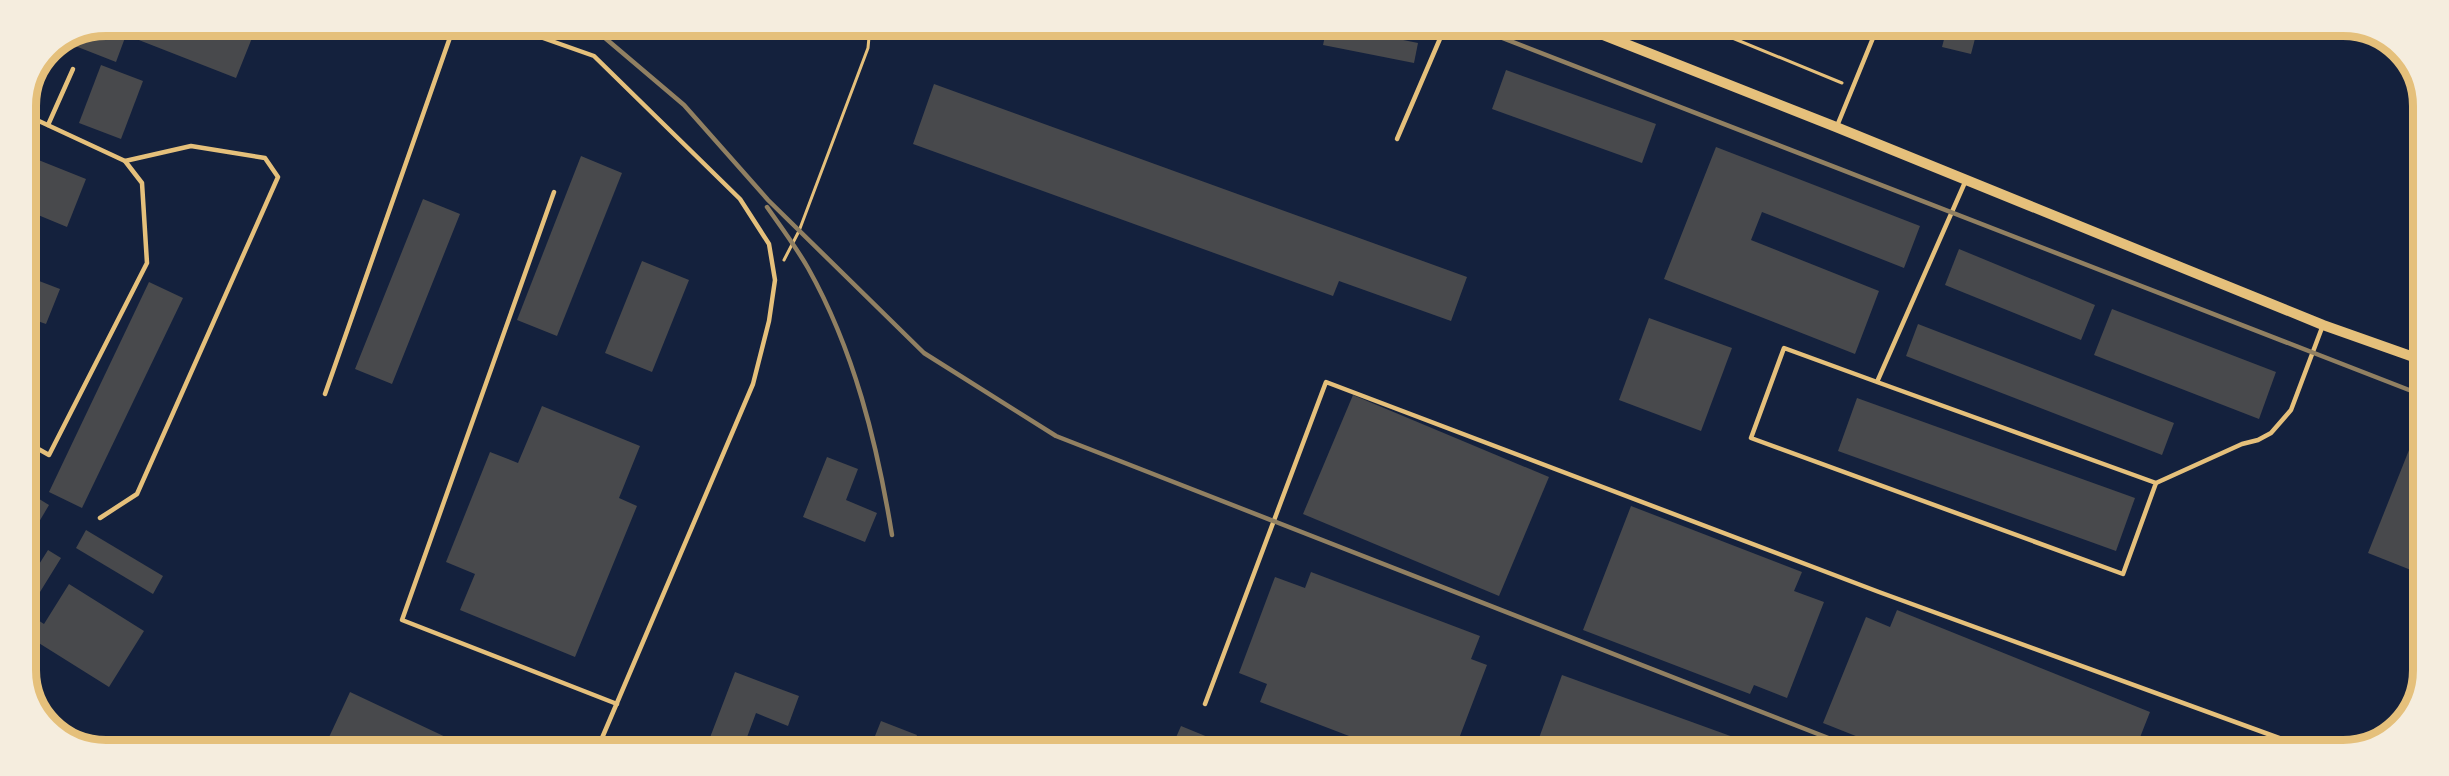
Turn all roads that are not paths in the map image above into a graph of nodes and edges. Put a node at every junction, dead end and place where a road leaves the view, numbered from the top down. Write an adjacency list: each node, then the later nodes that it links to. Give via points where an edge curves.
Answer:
1 (450, 36): 17 (lane)
2 (537, 36): 21 (lane, via 594,56 740,199 769,244 775,280 753,384)
3 (1441, 36): 10 (lane)
4 (1606, 36): 9 (street)
5 (1873, 36): 9 (lane)
6 (73, 69): 8 (lane)
7 (36, 120): 8 (lane)
8 (48, 125): 11 (lane)
9 (1836, 127): 12 (street)
10 (1397, 139)
11 (126, 160): 18 (lane, via 142,183 147,263 49,454); 20 (lane, via 191,146 265,158 278,177 137,494)
12 (1966, 180): 14 (street); 16 (lane)
13 (554, 192): 21 (lane, via 402,620)
14 (2323, 325): 15 (street); 19 (lane, via 2291,410 2271,433)
15 (2413, 357)
16 (1877, 382): 19 (lane); 19 (lane, via 1784,348 1751,438 2123,574)
17 (325, 394)
18 (36, 447)
19 (2156, 483)
20 (100, 518)
21 (616, 704): 23 (lane)
22 (1206, 704): 24 (lane, via 1326,382 1879,592)
23 (600, 740)
24 (2285, 740)

